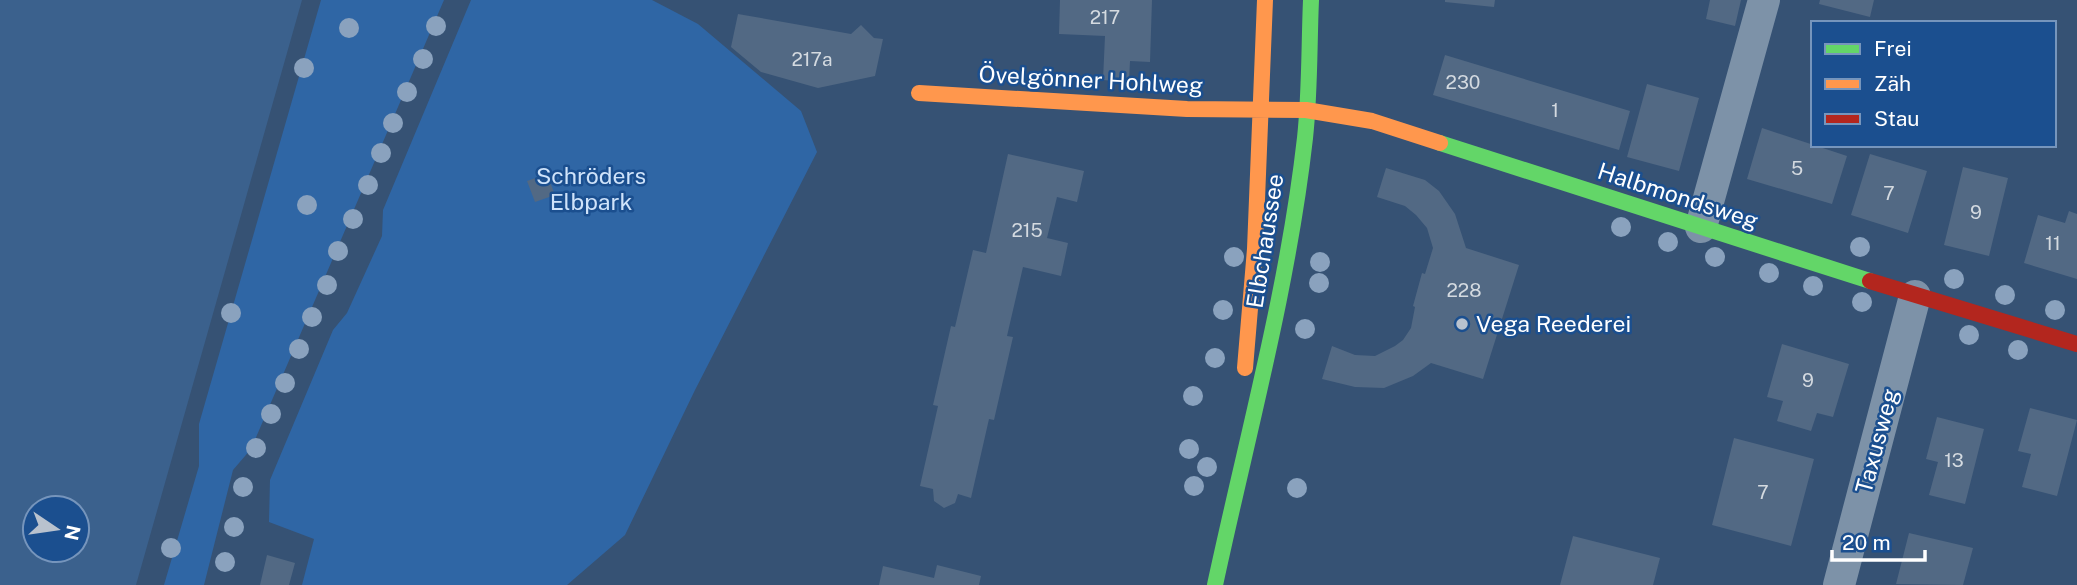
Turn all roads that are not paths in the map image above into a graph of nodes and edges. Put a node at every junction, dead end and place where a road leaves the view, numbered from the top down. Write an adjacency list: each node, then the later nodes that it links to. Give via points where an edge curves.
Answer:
1 (1265, 0): 5 (street, Elbchaussee)
2 (1311, 0): 6 (street, Elbchaussee)
3 (1764, 0): 7 (street)
4 (919, 93): 5 (street, Övelgönner Hohlweg, via 1187,109)
5 (1261, 108): 6 (street, Halbmondsweg); 10 (street, Elbchaussee)
6 (1306, 110): 7 (street, Halbmondsweg, via 1392,126); 10 (street, Elbchaussee, via 1282,284)
7 (1701, 228): 8 (street, Halbmondsweg)
8 (1915, 296): 9 (street, Halbmondsweg); 12 (street, Taxusweg)
9 (2077, 344)
10 (1236, 486): 11 (street, Elbchaussee)
11 (1215, 585)
12 (1839, 585)

